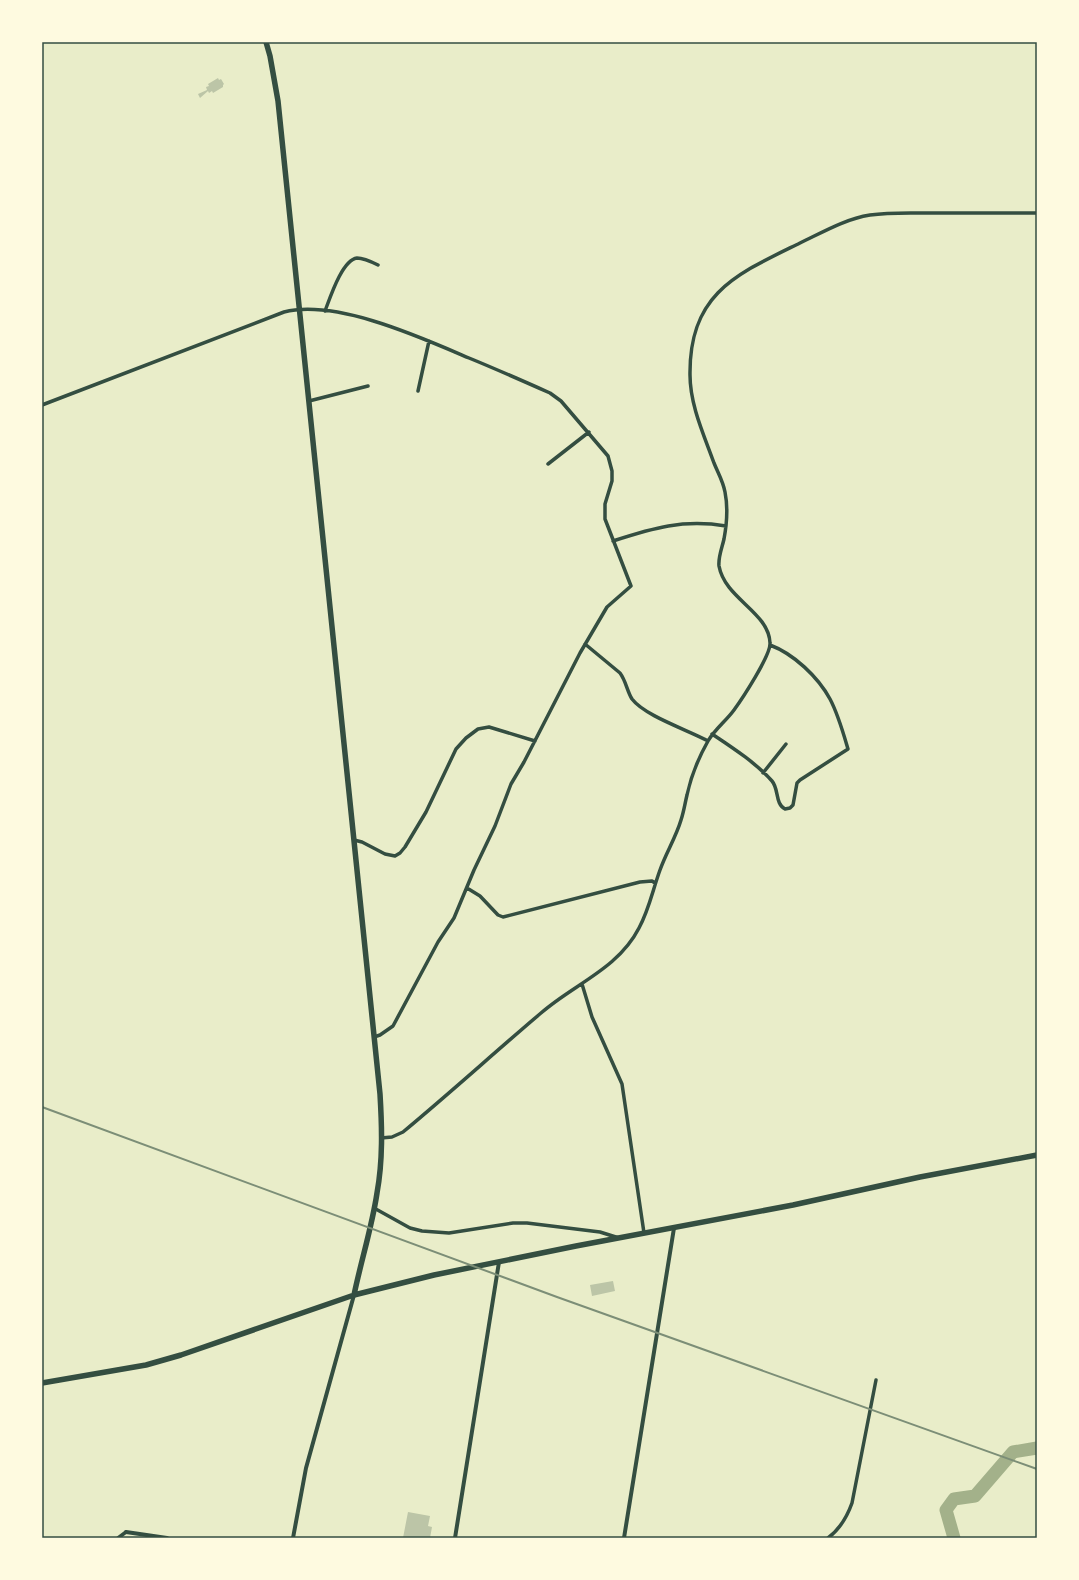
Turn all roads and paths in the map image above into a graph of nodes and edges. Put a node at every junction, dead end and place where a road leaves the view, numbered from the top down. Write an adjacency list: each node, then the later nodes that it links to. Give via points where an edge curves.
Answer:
1 (266, 42): 4 (main road, via 278,101)
2 (1037, 213): 13 (street, via 892,213 862,216 839,224 746,270 725,285 710,303 697,328 691,350 690,374 698,416 723,483 727,504)
3 (378, 265): 5 (street, via 360,258 349,262)
4 (299, 309): 5 (street); 9 (main road); 10 (street, via 284,312)
5 (325, 311): 6 (street, via 372,321)
6 (429, 341): 8 (street); 11 (street, via 556,397)
7 (368, 386): 9 (street)
8 (418, 391)
9 (309, 401): 22 (main road)
10 (42, 404)
11 (589, 432): 12 (street); 14 (street, via 611,462 612,481 605,504 604,519)
12 (548, 464)
13 (726, 526): 14 (street, via 694,522 674,524); 16 (street, via 718,562 720,573 729,589 760,619 766,629)
14 (613, 541): 15 (street, via 631,586 607,608)
15 (586, 644): 18 (street); 19 (street, via 620,673 632,698 641,707 658,718)
16 (770, 645): 17 (street, via 742,699); 21 (street, via 797,661 824,688 842,728 848,749 800,780 797,783 793,805 788,809 781,807 773,782)
17 (712, 734): 19 (street); 21 (street, via 749,760)
18 (535, 741): 22 (street, via 489,727 478,729 456,749 426,812 400,853 395,856 384,854); 24 (street, via 511,784 496,826)
19 (708, 741): 23 (street, via 692,776 679,826)
20 (786, 744): 21 (street)
21 (762, 773)
22 (354, 840): 26 (main road)
23 (655, 883): 24 (street, via 640,882 503,917); 25 (street, via 645,915 634,936 619,956)
24 (467, 888): 26 (street, via 454,918 392,1026)
25 (582, 984): 27 (street, via 542,1012 403,1132); 31 (street, via 592,1016 622,1084)
26 (374, 1037): 27 (main road, via 380,1094)
27 (381, 1138): 29 (main road, via 380,1175)
28 (1037, 1155): 30 (main road)
29 (374, 1208): 32 (street, via 410,1228 422,1231 449,1233 526,1223 600,1232); 34 (main road)
30 (674, 1228): 31 (main road); 42 (street)
31 (644, 1233): 32 (main road)
32 (620, 1238): 33 (main road)
33 (500, 1262): 34 (main road); 41 (street)
34 (354, 1295): 36 (main road, via 146,1365); 40 (street, via 306,1468)
35 (876, 1380): 43 (street, via 852,1503 844,1522)
36 (42, 1383)
37 (126, 1532): 38 (street); 39 (street)
38 (118, 1538)
39 (167, 1538)
40 (293, 1538)
41 (455, 1538)
42 (624, 1538)
43 (828, 1538)

